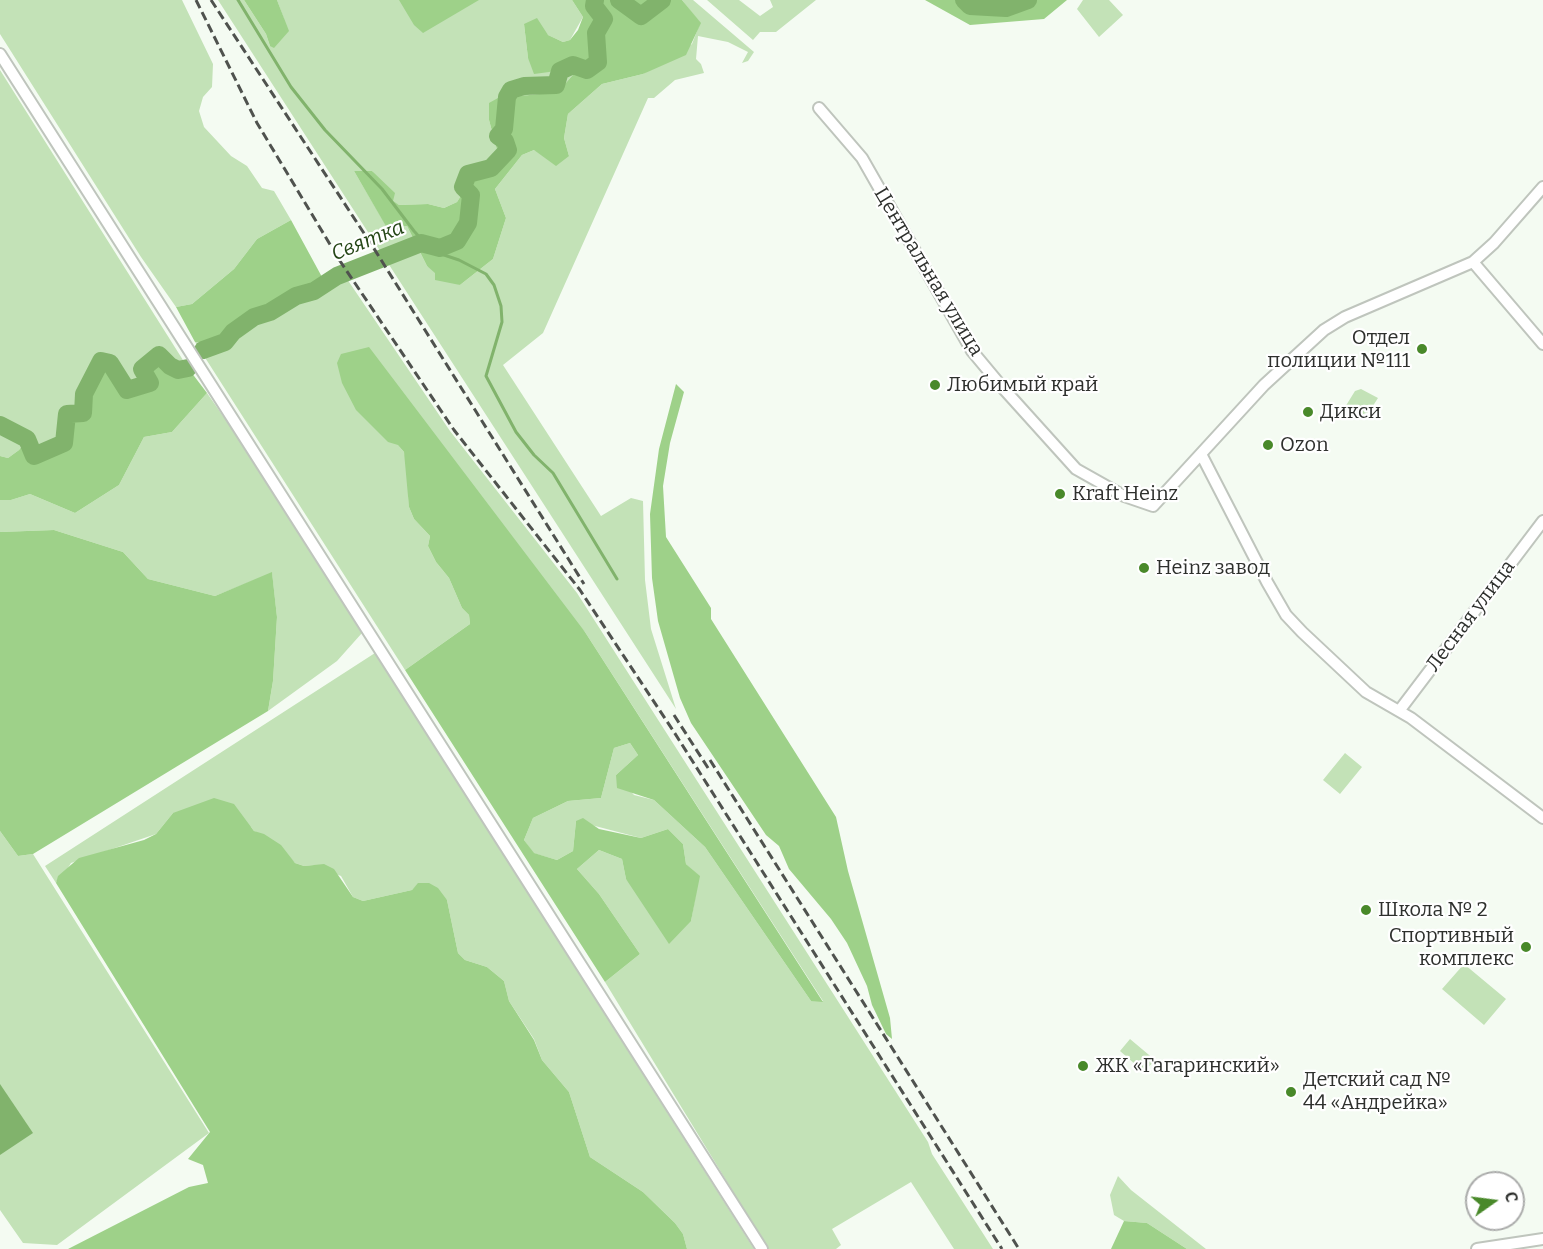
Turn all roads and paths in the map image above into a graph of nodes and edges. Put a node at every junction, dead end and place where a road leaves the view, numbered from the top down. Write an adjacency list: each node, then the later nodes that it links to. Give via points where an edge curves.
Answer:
1 (0, 54): 11 (street)
2 (819, 108): 6 (street, Центральная улица, via 862,158 972,351 1076,469 1124,496 1153,506)
3 (1543, 187): 4 (street, Центральная улица)
4 (1473, 262): 5 (street); 6 (street, Центральная улица, via 1334,322 1264,385)
5 (1543, 344)
6 (1201, 454): 8 (street, via 1286,615 1366,692)
7 (1543, 521): 8 (street, Лесная улица)
8 (1399, 711): 9 (street)
9 (1543, 818)
10 (1543, 1239): 12 (street)
11 (762, 1249)
12 (1477, 1249)

